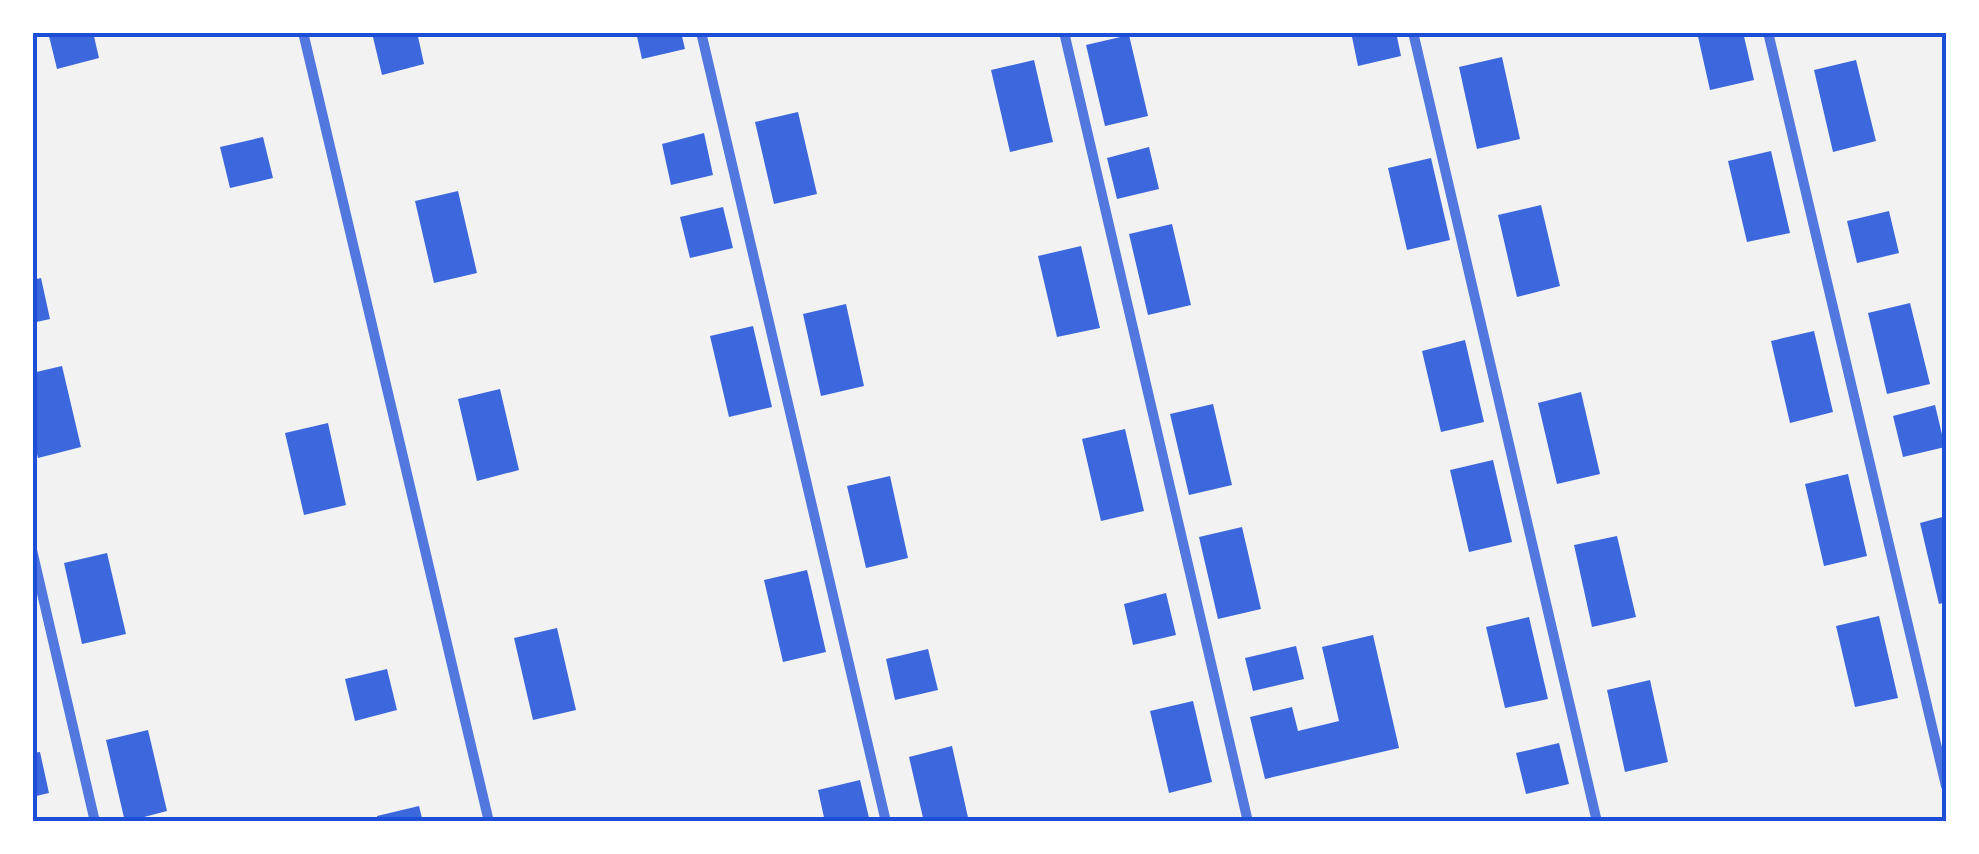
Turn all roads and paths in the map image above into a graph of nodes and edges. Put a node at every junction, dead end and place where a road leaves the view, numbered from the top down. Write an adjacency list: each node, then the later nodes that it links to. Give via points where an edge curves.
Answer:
1 (304, 32): 9 (street)
2 (701, 32): 10 (street)
3 (1064, 32): 11 (street)
4 (1413, 32): 12 (street)
5 (1768, 32): 7 (street)
6 (32, 550): 8 (street)
7 (1946, 786)
8 (94, 822)
9 (489, 822)
10 (886, 822)
11 (1248, 822)
12 (1597, 822)

